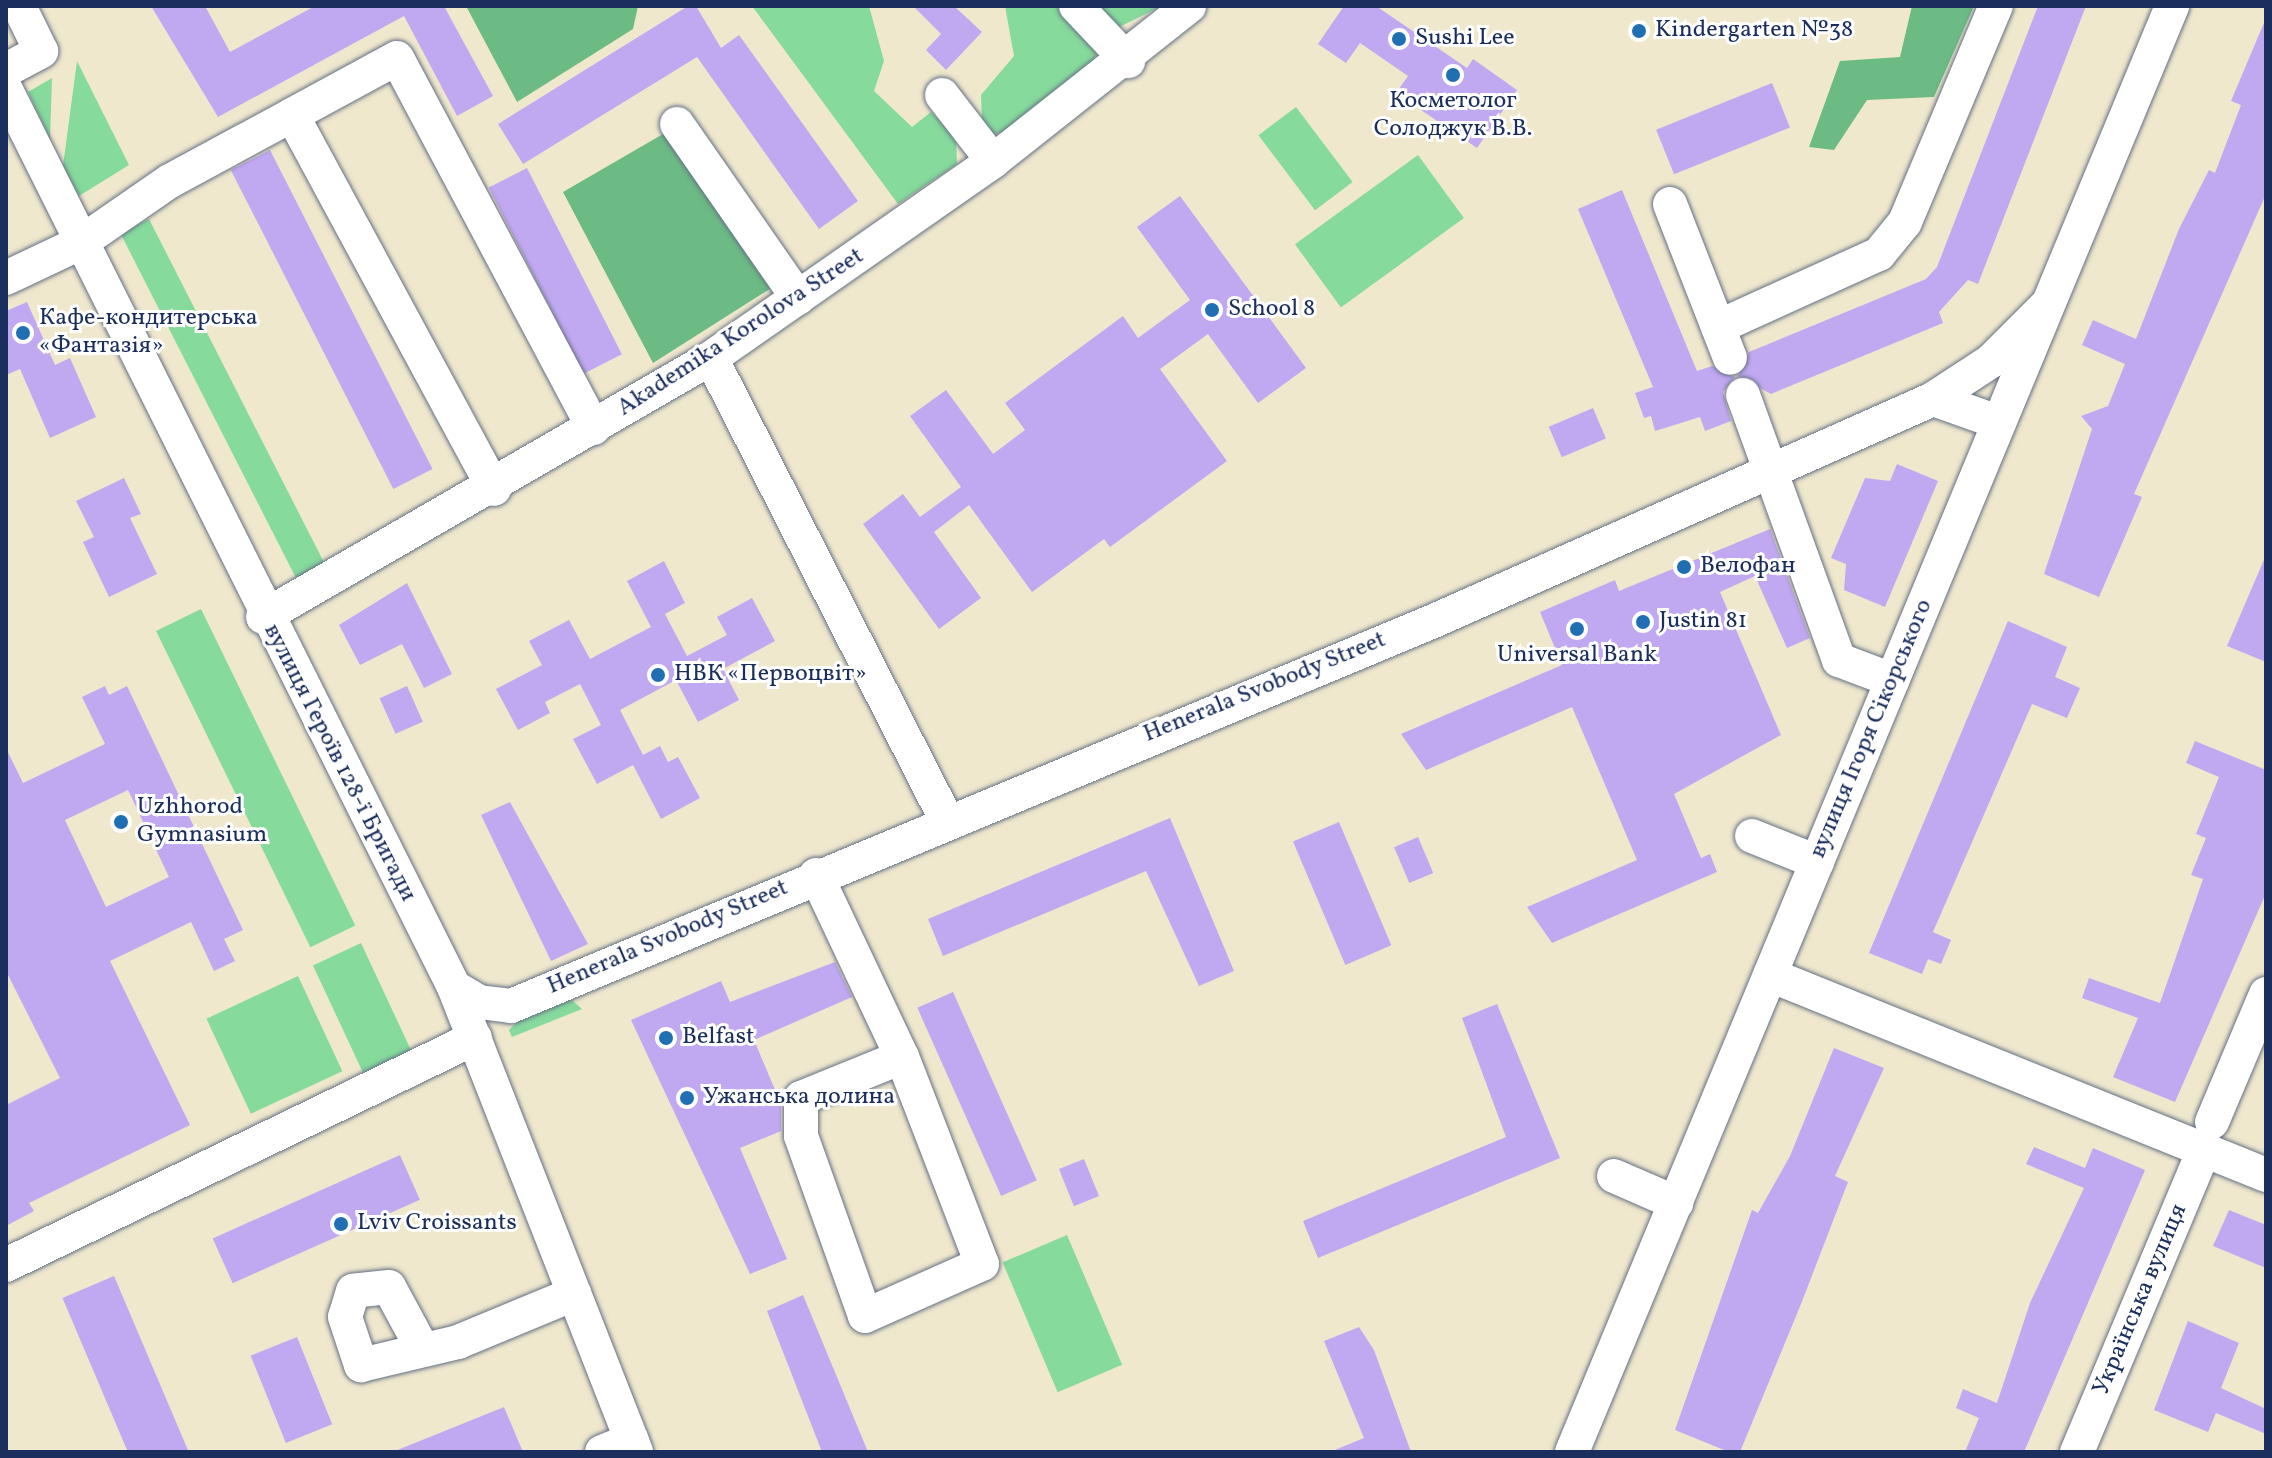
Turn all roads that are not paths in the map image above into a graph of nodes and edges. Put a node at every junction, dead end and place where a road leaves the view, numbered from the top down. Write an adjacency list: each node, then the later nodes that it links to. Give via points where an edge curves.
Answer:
1 (19, 6): 7 (street, via 41,51)
2 (1076, 6): 6 (street)
3 (1189, 6): 6 (street, Akademika Korolova Street)
4 (1996, 6): 18 (street, via 1905,222 1879,254)
5 (2164, 9): 17 (street, вулиця Ігоря Сікорського)
6 (1128, 61): 12 (street, Akademika Korolova Street)
7 (6, 70)
8 (6, 90): 14 (street, вулиця Героїв 128-ї Бригади)
9 (942, 95): 12 (street)
10 (292, 115): 14 (street, via 170,181); 24 (street, via 397,58); 26 (street)
11 (677, 124): 16 (street)
12 (993, 161): 16 (street, Akademika Korolova Street)
13 (1670, 204): 18 (street)
14 (80, 243): 15 (street); 27 (street, вулиця Героїв 128-ї Бригади)
15 (6, 278)
16 (798, 298): 19 (street, Akademika Korolova Street)
17 (2046, 306): 22 (street, Henerala Svobody Street, via 1991,361); 23 (street, вулиця Ігоря Сікорського)
18 (1718, 327): 20 (street)
19 (711, 358): 24 (street, Akademika Korolova Street); 29 (street)
20 (1730, 358)
21 (1743, 395): 25 (street)
22 (1933, 399): 23 (street); 25 (street, Henerala Svobody Street)
23 (1998, 422): 28 (street, вулиця Ігоря Сікорського)
24 (594, 428): 26 (street, Akademika Korolova Street)
25 (1772, 472): 28 (street, via 1839,660); 29 (street, Henerala Svobody Street)
26 (494, 489): 27 (street, Akademika Korolova Street)
27 (263, 617): 34 (street, вулиця Героїв 128-ї Бригади)
28 (1892, 680): 31 (street, вулиця Ігоря Сікорського)
29 (947, 821): 32 (street, Henerala Svobody Street)
30 (1752, 836): 31 (street)
31 (1817, 862): 33 (street, вулиця Ігоря Сікорського)
32 (816, 875): 36 (street, Henerala Svobody Street); 38 (street)
33 (1770, 975): 39 (street); 42 (street, вулиця Ігоря Сікорського)
34 (454, 987): 36 (street, via 479,1002); 37 (street, вулиця Героїв 128-ї Бригади)
35 (2266, 994): 39 (street, Українська вулиця)
36 (511, 1006): 37 (street)
37 (478, 1046): 43 (street); 44 (street, вулиця Героїв 128-ї Бригади)
38 (902, 1057): 38 (street, via 982,1264 865,1316 801,1136 801,1098)
39 (2208, 1135): 40 (street); 48 (street, Українська вулиця)
40 (2266, 1175)
41 (1614, 1176): 42 (street)
42 (1676, 1203): 47 (street, вулиця Ігоря Сікорського)
43 (6, 1265)
44 (574, 1294): 45 (street, via 458,1342); 46 (street, вулиця Героїв 128-ї Бригади)
45 (422, 1348)
46 (623, 1448)
47 (1572, 1452)
48 (2077, 1452)

